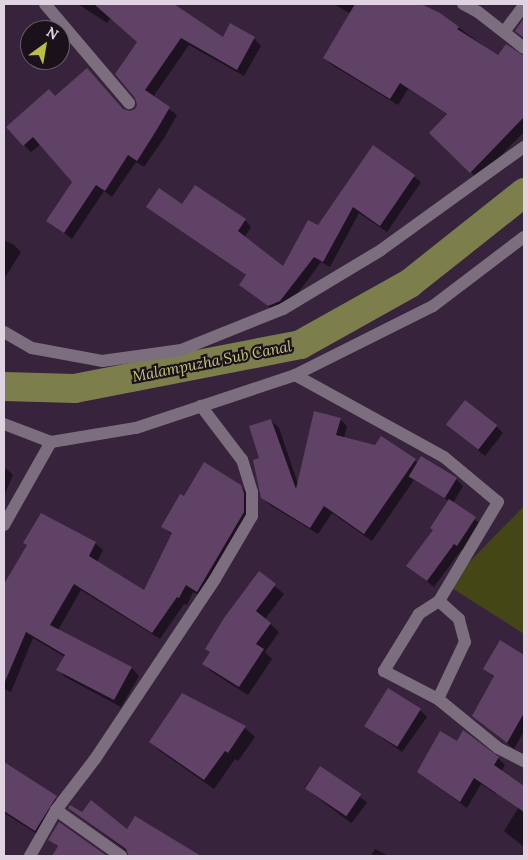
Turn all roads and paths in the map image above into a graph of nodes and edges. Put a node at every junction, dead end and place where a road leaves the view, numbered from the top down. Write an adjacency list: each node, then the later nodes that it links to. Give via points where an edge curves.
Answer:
1 (44, 4): 6 (street)
2 (463, 4): 4 (street)
3 (524, 5): 4 (street)
4 (504, 32): 5 (street)
5 (524, 48)
6 (129, 103)
7 (524, 147): 9 (street, via 381,250 283,309 181,350 102,361 32,348)
8 (524, 237): 10 (street, via 433,306)
9 (4, 332)
10 (295, 375): 11 (street); 15 (street, via 444,457 498,502)
11 (201, 406): 13 (street, via 136,428); 18 (street, via 242,460 252,492 252,516 215,579 95,759)
12 (4, 424): 13 (street)
13 (52, 442): 14 (street)
14 (4, 525)
15 (439, 601): 16 (street, via 459,619 464,642); 16 (street, via 420,614 384,671)
16 (438, 699): 17 (street, via 498,748)
17 (524, 761)
18 (56, 810): 19 (street); 20 (street)
19 (30, 856)
20 (121, 856)

